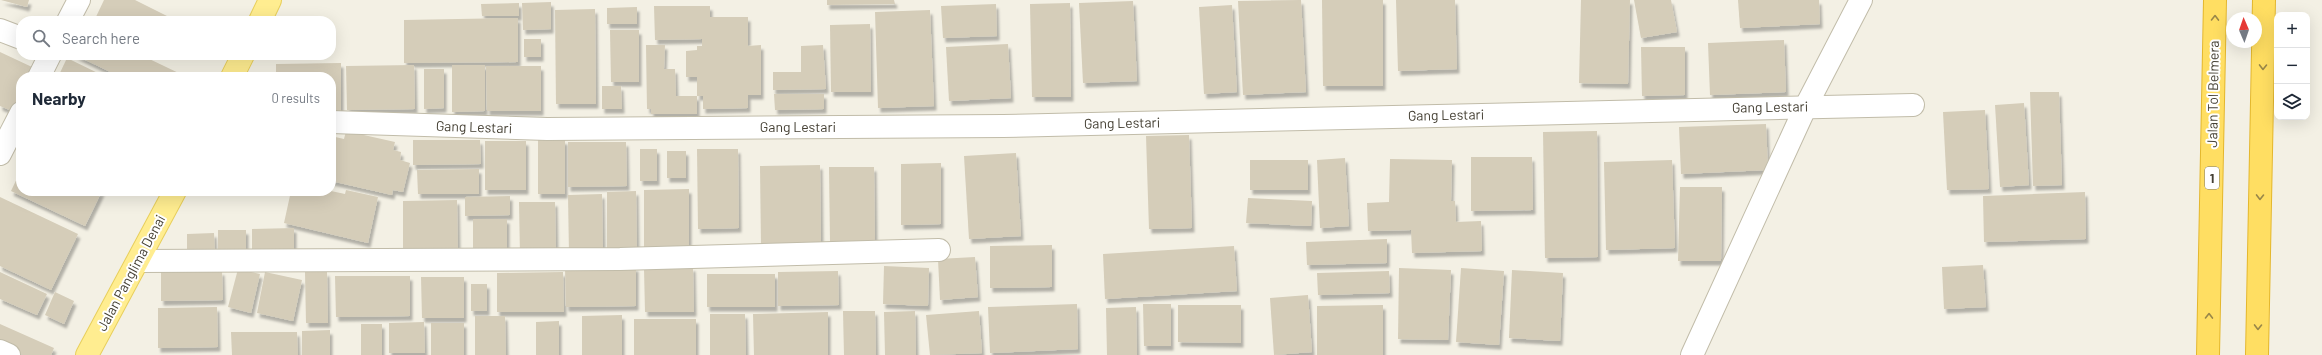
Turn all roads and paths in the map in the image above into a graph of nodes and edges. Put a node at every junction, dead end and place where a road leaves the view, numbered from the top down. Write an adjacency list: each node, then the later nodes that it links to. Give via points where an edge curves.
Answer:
1 (79, 0): 6 (street)
2 (270, 0): 7 (main road)
3 (1861, 0): 15 (street)
4 (2215, 0): 26 (highway, Jalan Tol Belmera / 1, one-way to 4)
5 (2264, 0): 27 (highway, one-way to 27)
6 (71, 16)
7 (262, 16)
8 (0, 30): 9 (street)
9 (16, 36)
10 (48, 60): 12 (street)
11 (240, 60): 13 (main road)
12 (42, 72)
13 (234, 72)
14 (1913, 105): 15 (street, Gang Lestari)
15 (1806, 106): 16 (street, Gang Lestari, via 995,126 547,129); 25 (street)
16 (336, 122)
17 (16, 123): 18 (street)
18 (0, 154)
19 (172, 196): 21 (main road, Jalan Panglima Denai)
20 (939, 250): 21 (street, via 620,259)
21 (139, 261): 24 (main road, Jalan Panglima Denai)
22 (0, 351): 23 (street)
23 (9, 355)
24 (86, 355)
25 (1692, 355)
26 (2208, 355)
27 (2257, 355)

